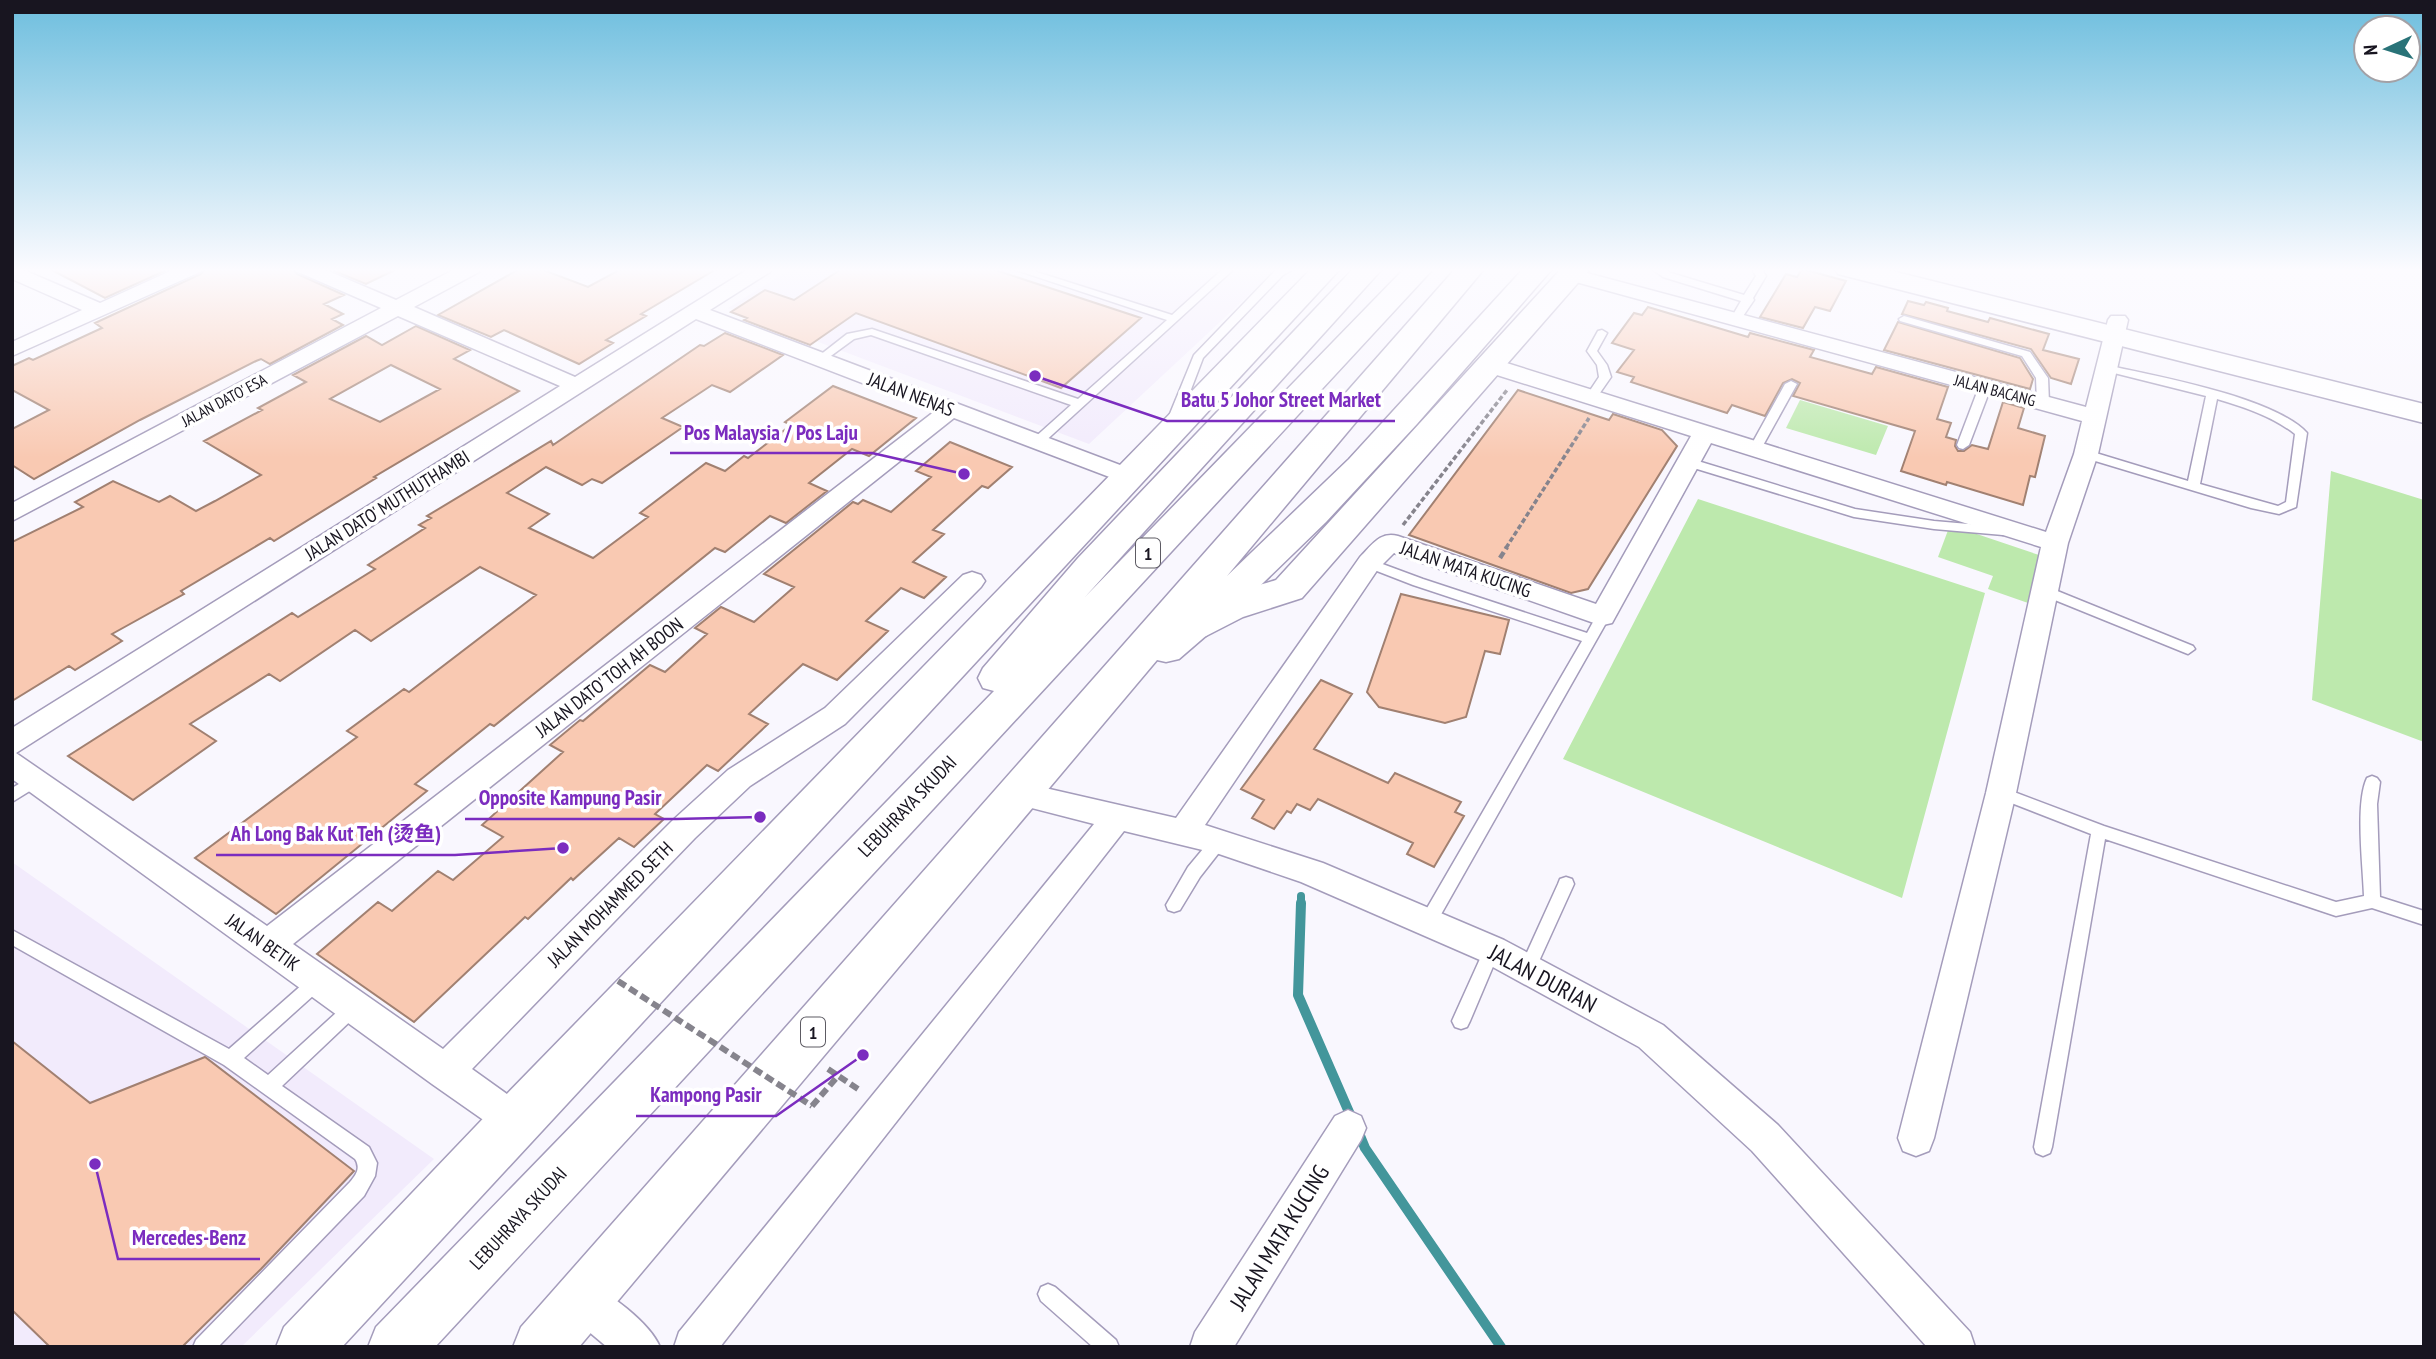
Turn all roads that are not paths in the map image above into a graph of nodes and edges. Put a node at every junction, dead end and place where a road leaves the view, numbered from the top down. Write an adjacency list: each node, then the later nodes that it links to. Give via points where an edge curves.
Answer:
1 (52, 331): 21 (street)
2 (351, 331): 45 (street, JALAN DATO' ESA)
3 (456, 331): 26 (street)
4 (661, 331): 26 (street, JALAN DATO' MUTHUTHAMBI)
5 (747, 331): 22 (street, JALAN NENAS)
6 (1157, 331): 31 (lane)
7 (1223, 331): 36 (lane, via 1198,357)
8 (1266, 331): 36 (main road)
9 (1309, 331): 63 (main road, via 1091,566 923,766)
10 (1359, 331): 63 (main road, LEBUHRAYA SKUDAI / 1)
11 (1416, 331): 54 (main road, 1)
12 (1503, 331): 23 (main road)
13 (1507, 331): 23 (main road)
14 (1520, 331): 23 (main road)
15 (1778, 331): 27 (street, JALAN BACANG)
16 (1948, 331): 32 (lane, via 2026,354 2042,378)
17 (2115, 331): 24 (street)
18 (2128, 331): 34 (main road)
19 (2131, 331): 29 (main road)
20 (1602, 333): 30 (lane, via 1592,351 1605,377)
21 (12, 350)
22 (820, 359): 31 (lane, via 851,336 872,332); 33 (street, JALAN NENAS)
23 (1489, 366): 30 (street); 51 (main road, via 1392,431); 51 (main road, via 1289,589 1230,608)
24 (2106, 368): 28 (lane); 35 (street)
25 (1791, 384): 40 (lane)
26 (576, 385): 55 (street, JALAN DATO' MUTHUTHAMBI)
27 (1986, 387): 32 (street, JALAN BACANG); 39 (lane)
28 (2212, 395): 44 (lane); 44 (lane, via 2276,414 2301,433 2292,504 2279,510)
29 (2424, 398)
30 (1596, 399): 37 (street)
31 (1077, 403): 38 (lane)
32 (2043, 403): 35 (street, JALAN BACANG)
33 (951, 409): 38 (street, JALAN NENAS); 71 (street, JALAN DATO' TOH AH BOON)
34 (2424, 414)
35 (2095, 418): 41 (street)
36 (1169, 433): 43 (main road)
37 (1704, 433): 40 (street); 42 (street)
38 (1037, 442): 43 (street, JALAN NENAS)
39 (1963, 445)
40 (1755, 449): 46 (street)
41 (2086, 454): 44 (lane); 47 (street)
42 (1688, 462): 46 (lane, via 1854,513); 52 (street)
43 (1128, 476): 80 (main road)
44 (2193, 486)
45 (12, 513)
46 (2021, 532): 47 (street)
47 (2055, 543): 50 (street)
48 (1369, 563): 52 (lane, via 1418,582); 52 (street, JALAN MATA KUCING, via 1390,542 1488,577); 62 (street, JALAN MATA KUCING)
49 (972, 581): 78 (street, JALAN MOHAMMED SETH, via 835,716 738,778)
50 (2045, 591): 53 (lane); 58 (street)
51 (1194, 627): 54 (main road)
52 (1596, 627): 69 (lane)
53 (2188, 649)
54 (1084, 715): 59 (main road, 1)
55 (12, 743)
56 (20, 780): 71 (street, JALAN BETIK)
57 (2372, 782): 66 (lane)
58 (2001, 793): 61 (lane); 82 (street)
59 (1019, 794): 60 (street, JALAN DURIAN); 85 (main road, 1)
60 (1117, 818): 62 (street, JALAN DURIAN); 91 (street)
61 (2099, 831): 66 (lane, via 2336,909); 83 (lane)
62 (1183, 832): 64 (street, JALAN DURIAN)
63 (876, 838): 88 (main road, LEBUHRAYA SKUDAI / 1)
64 (1219, 841): 67 (lane); 69 (street, JALAN DURIAN, via 1312,872)
65 (1566, 884): 73 (lane)
66 (2372, 901): 68 (lane)
67 (1174, 905)
68 (2424, 918)
69 (1429, 920): 72 (street, JALAN DURIAN)
70 (12, 937): 77 (lane)
71 (267, 945): 74 (street, JALAN BETIK)
72 (1492, 950): 73 (street, JALAN DURIAN); 76 (lane)
73 (1527, 970): 94 (street, JALAN DURIAN, via 1651,1036 1765,1138)
74 (318, 981): 75 (street, JALAN BETIK); 77 (lane)
75 (354, 1007): 78 (street, JALAN BETIK); 79 (lane)
76 (1461, 1021)
77 (230, 1059): 79 (lane)
78 (445, 1072): 80 (street, JALAN BETIK)
79 (268, 1086): 86 (lane, via 362,1153 368,1163 366,1176)
80 (515, 1121): 87 (main road)
81 (1348, 1128): 93 (street, JALAN MATA KUCING)
82 (1916, 1138)
83 (2043, 1147)
84 (1048, 1294): 92 (lane)
85 (583, 1301): 89 (main road, 1); 90 (street)
86 (203, 1347)
87 (304, 1347)
88 (396, 1347)
89 (541, 1347)
90 (640, 1347)
91 (694, 1347)
92 (1109, 1347)
93 (1210, 1347)
94 (1955, 1347)

